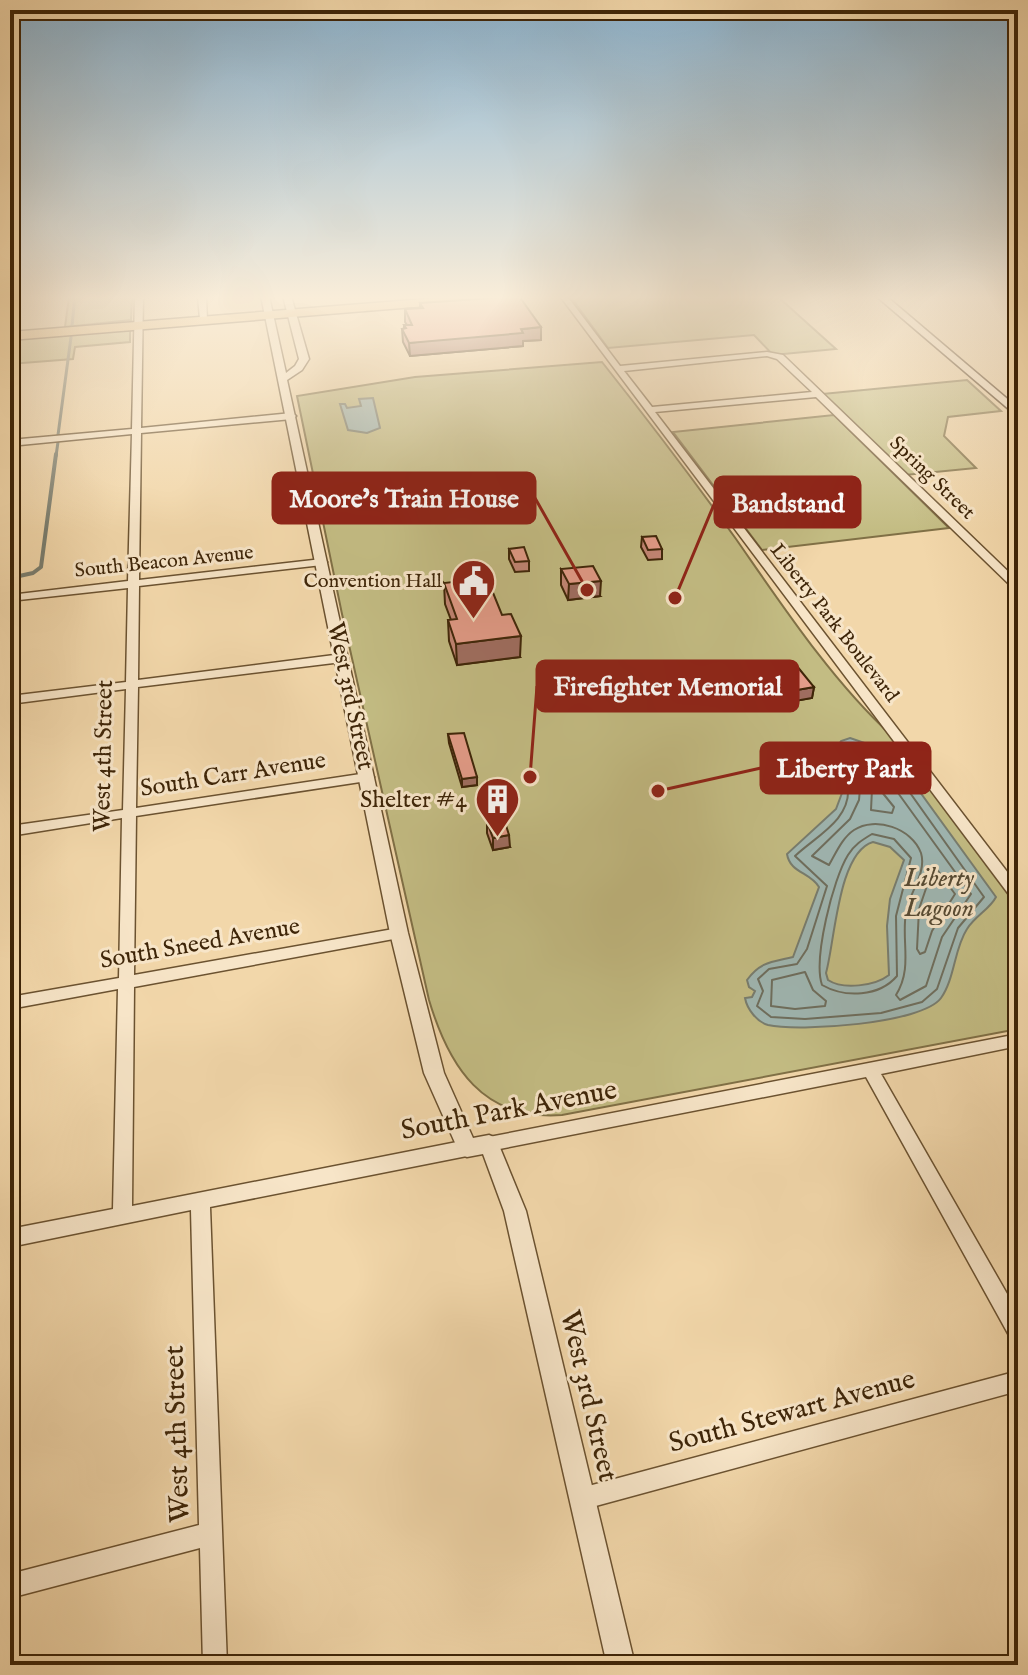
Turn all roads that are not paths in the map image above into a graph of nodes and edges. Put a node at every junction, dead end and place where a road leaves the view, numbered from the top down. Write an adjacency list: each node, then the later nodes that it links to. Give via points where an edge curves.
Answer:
1 (137, 374): 12 (street, West 4th Street)
2 (282, 374): 7 (street, West 3rd Street)
3 (290, 374): 7 (street)
4 (621, 374): 9 (street, Liberty Park Boulevard)
5 (798, 374): 8 (street, Spring Street)
6 (971, 374): 10 (main road)
7 (283, 379): 11 (street, West 3rd Street)
8 (819, 394): 9 (street); 16 (street, Spring Street)
9 (648, 410): 24 (street, Liberty Park Boulevard)
10 (1018, 414)
11 (292, 416): 12 (street); 14 (street, West 3rd Street)
12 (136, 431): 13 (street); 15 (street, West 4th Street)
13 (10, 443)
14 (322, 562): 15 (street, South Beacon Avenue); 18 (street, West 3rd Street)
15 (134, 584): 17 (street, South Beacon Avenue); 19 (street, West 4th Street)
16 (1018, 587)
17 (10, 598)
18 (342, 658): 19 (street); 21 (street, West 3rd Street)
19 (132, 685): 20 (street); 22 (street, West 4th Street)
20 (10, 700)
21 (367, 777): 22 (street, South Carr Avenue); 25 (street, West 3rd Street)
22 (129, 813): 23 (street, South Carr Avenue); 26 (street, West 4th Street)
23 (10, 831)
24 (1018, 896)
25 (399, 933): 26 (street, South Sneed Avenue); 30 (street, West 3rd Street, via 434,1073)
26 (126, 981): 27 (street, South Sneed Avenue); 32 (street, West 4th Street)
27 (10, 1003)
28 (1018, 1040): 29 (street, South Park Avenue)
29 (870, 1069): 30 (street, South Park Avenue); 34 (street)
30 (478, 1146): 31 (street, South Park Avenue); 36 (street, West 3rd Street, via 515,1211)
31 (200, 1201): 32 (street, South Park Avenue); 37 (street, West 4th Street)
32 (122, 1216): 33 (street, South Park Avenue)
33 (10, 1238)
34 (1018, 1332)
35 (1018, 1381): 36 (street, South Stewart Avenue)
36 (581, 1499): 40 (street, West 3rd Street)
37 (210, 1534): 38 (street); 39 (street, West 4th Street)
38 (10, 1586)
39 (215, 1665)
40 (621, 1665)

